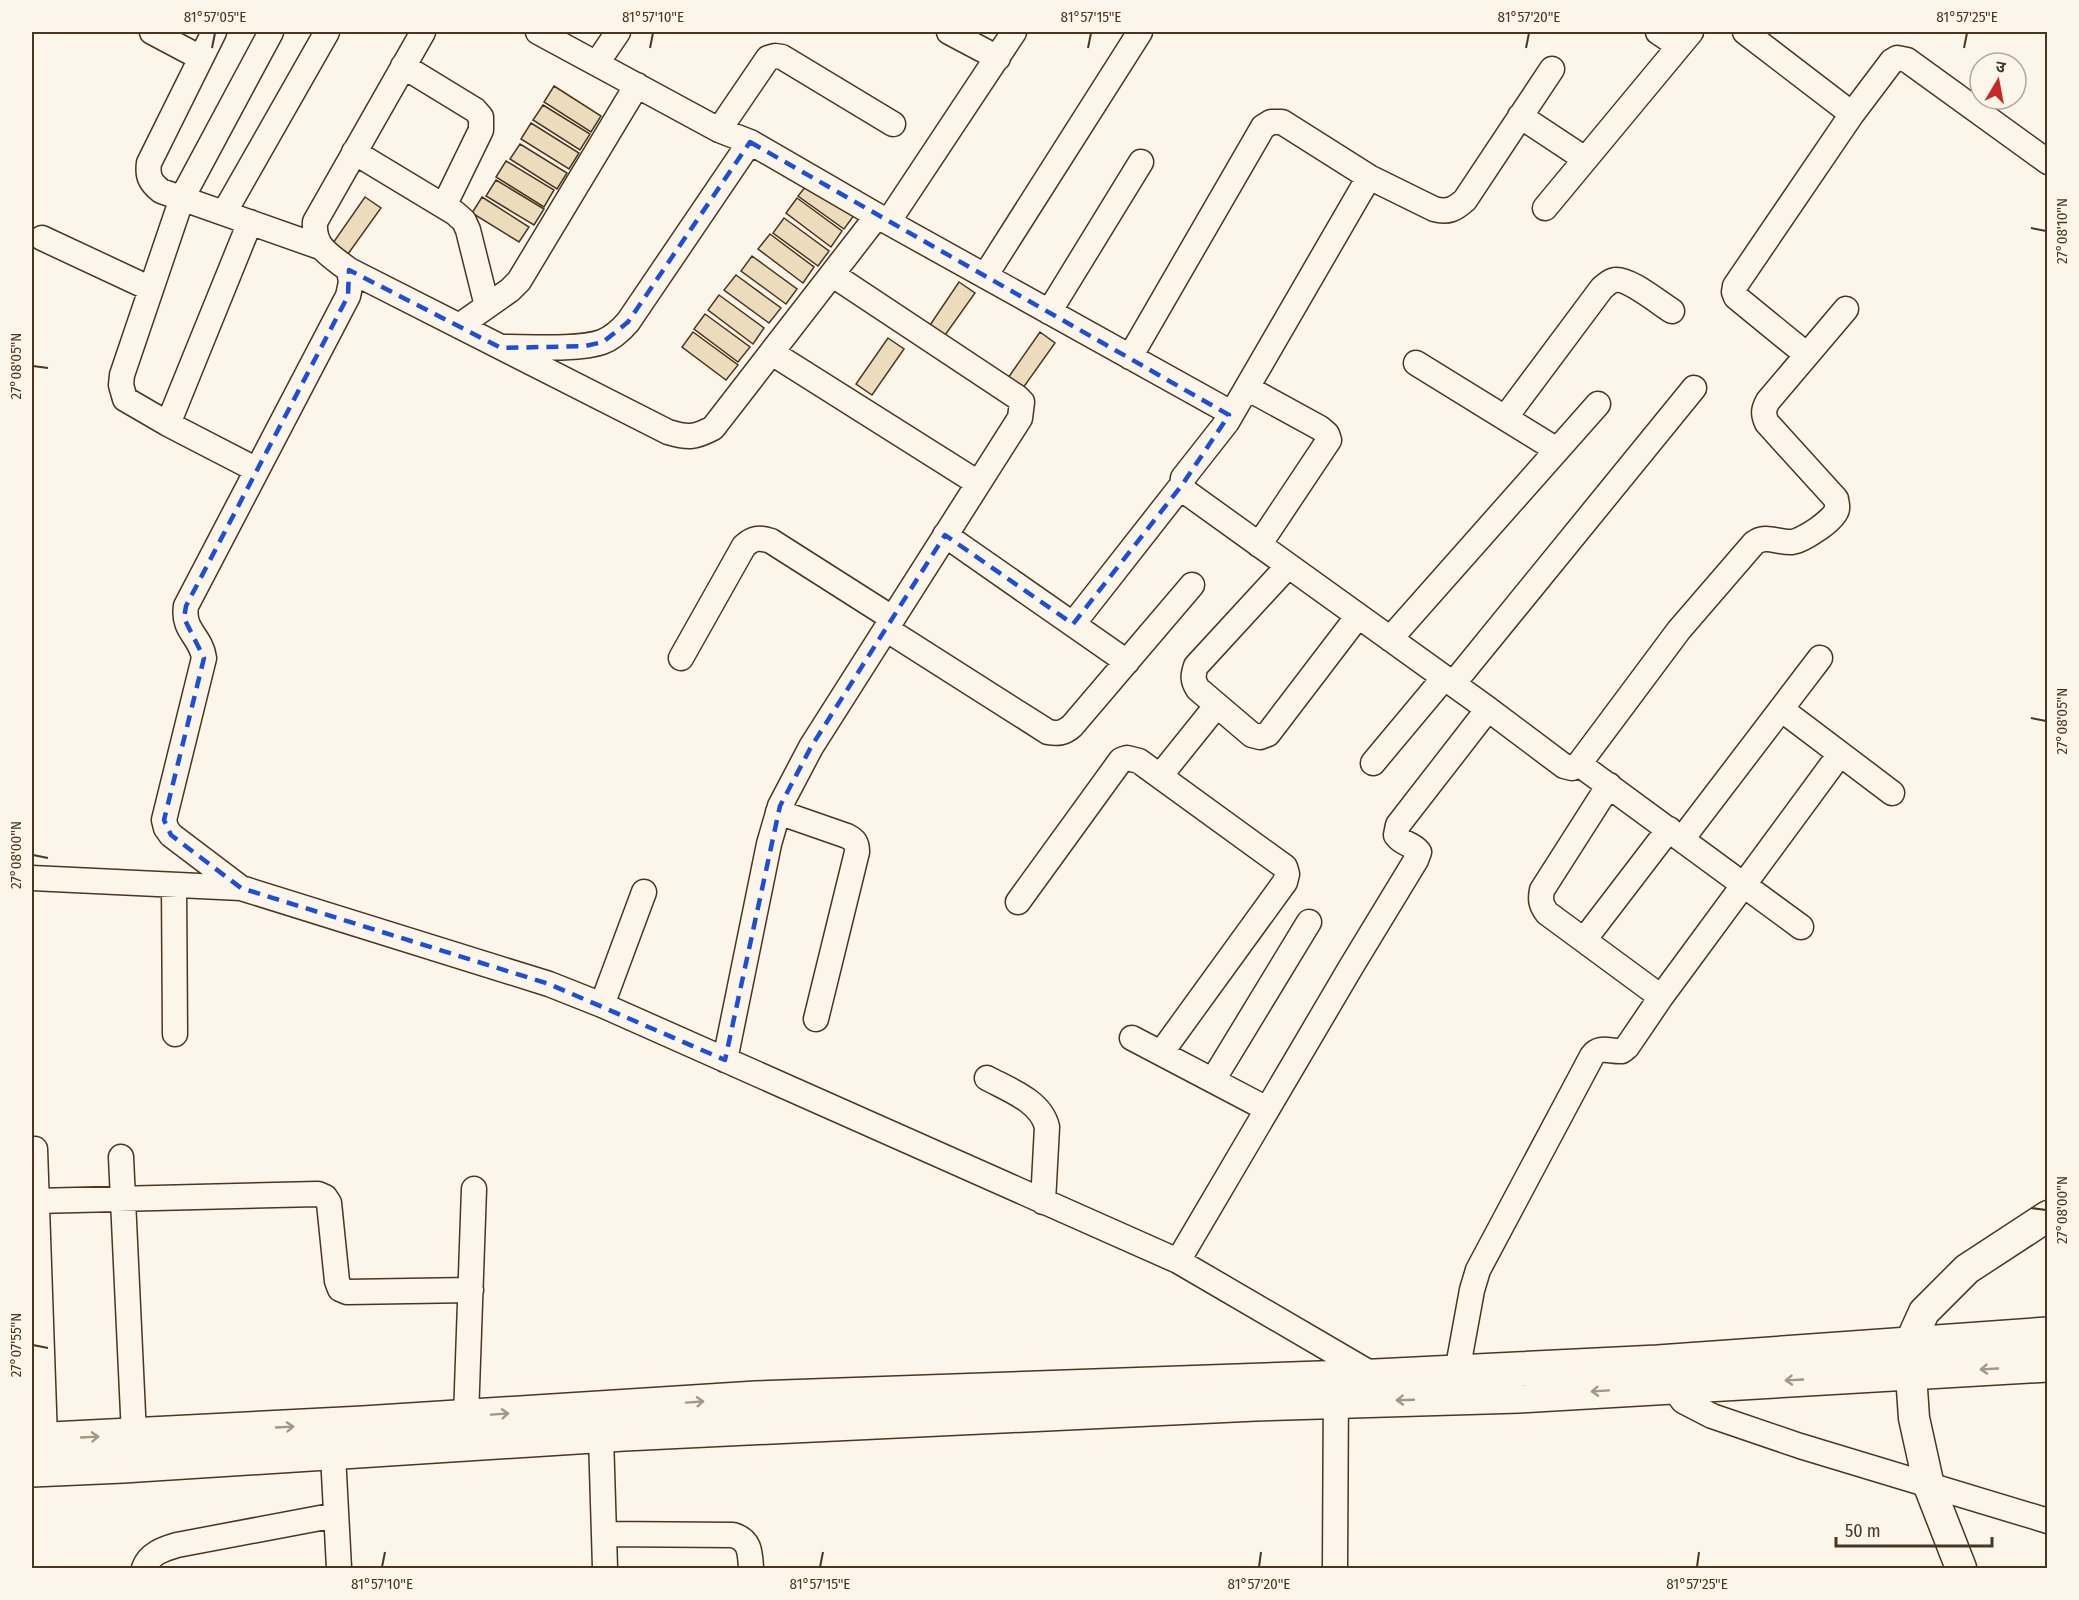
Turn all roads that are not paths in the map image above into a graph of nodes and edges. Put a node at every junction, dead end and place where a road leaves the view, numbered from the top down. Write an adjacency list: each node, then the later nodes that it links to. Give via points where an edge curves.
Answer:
1 (152, 32): 14 (street)
2 (214, 32): 14 (street)
3 (271, 32): 30 (street)
4 (327, 32): 33 (street)
5 (423, 32): 17 (street)
6 (538, 32): 16 (street)
7 (618, 32): 16 (street)
8 (949, 32): 15 (street)
9 (1014, 32): 15 (street)
10 (1140, 32): 40 (street)
11 (1658, 32): 13 (street)
12 (1745, 32): 20 (street)
13 (1685, 39): 26 (street)
14 (201, 58): 30 (street, via 147,173 161,191)
15 (998, 58): 34 (street)
16 (597, 63): 19 (street)
17 (403, 66): 25 (street); 31 (street, via 481,117 481,130)
18 (1552, 69): 21 (street)
19 (638, 85): 23 (street); 42 (street, via 519,281)
20 (1852, 114): 28 (street, via 1892,61 1907,60); 49 (street, via 1735,286 1736,297)
21 (1521, 116): 26 (street); 29 (street, via 1465,200 1455,208 1444,212 1434,209)
22 (893, 124): 23 (street, via 775,56 768,58)
23 (719, 130): 24 (street)
24 (750, 142): 34 (street); 47 (street, via 617,333 603,342 585,346)
25 (354, 152): 31 (street); 37 (street, via 315,222 314,235)
26 (1585, 159): 32 (street)
27 (1141, 162): 45 (street)
28 (2048, 162)
29 (1369, 177): 50 (street, via 1282,122 1263,127); 52 (street)
30 (182, 198): 33 (street); 41 (street)
31 (444, 206): 42 (street, via 464,221 468,230)
32 (1545, 208)
33 (224, 213): 35 (street)
34 (883, 219): 39 (street); 40 (street)
35 (250, 222): 37 (street); 57 (street)
36 (42, 238): 41 (street)
37 (320, 247): 38 (street)
38 (349, 270): 46 (street); 59 (street, via 348,296)
39 (833, 275): 48 (street); 60 (street, via 1022,402 1020,417)
40 (985, 276): 45 (street)
41 (151, 289): 57 (street, via 121,385 125,399)
42 (487, 306): 46 (street)
43 (1846, 309): 49 (street)
44 (1672, 311): 55 (street, via 1626,282 1610,282)
45 (1049, 312): 50 (street)
46 (459, 326): 47 (street)
47 (501, 348): 48 (street, via 668,432 697,437 713,428)
48 (772, 353): 60 (street)
49 (1807, 355): 79 (street, via 1768,401 1764,415 1836,499 1834,516 1803,540 1785,543 1764,538 1754,543 1679,630)
50 (1130, 357): 56 (street, via 1224,409 1229,415)
51 (1416, 363): 55 (street)
52 (1247, 388): 56 (street); 63 (street, via 1320,428 1329,440)
53 (1694, 388): 73 (street)
54 (1598, 404): 58 (street)
55 (1505, 418): 58 (street)
56 (1227, 422): 61 (street, via 1183,478)
57 (168, 424): 59 (street)
58 (1557, 450): 69 (street)
59 (257, 470): 88 (street, via 186,606 184,618 204,658 164,820 171,835)
60 (978, 483): 62 (street)
61 (1182, 485): 63 (street, via 1186,492); 68 (street)
62 (945, 536): 67 (street); 68 (street)
63 (1258, 544): 64 (street)
64 (1288, 566): 66 (street); 74 (street, via 1196,666 1194,683)
65 (1192, 585): 72 (street)
66 (1358, 616): 69 (street); 74 (street, via 1268,734 1252,735)
67 (889, 623): 70 (street, via 771,541 751,539); 72 (street, via 1048,732 1057,734 1072,726); 83 (street, via 811,747)
68 (1073, 624): 72 (street)
69 (1390, 639): 73 (street)
70 (681, 658)
71 (1820, 658): 75 (street)
72 (1126, 662)
73 (1448, 681): 76 (street); 78 (street)
74 (1217, 705): 80 (street)
75 (1781, 709): 77 (street); 84 (street)
76 (1488, 710): 79 (street, via 1564,766); 103 (street, via 1398,825 1396,835 1401,842 1415,847 1419,852 1416,860)
77 (1840, 754): 82 (street); 87 (street)
78 (1373, 763)
79 (1580, 764): 81 (street)
80 (1160, 776): 90 (street, via 1133,759 1120,760); 99 (street, via 1285,867 1287,874)
81 (1609, 785): 84 (street); 93 (street, via 1540,897 1547,913)
82 (1892, 793)
83 (778, 812): 96 (street, via 847,836 857,844); 100 (street)
84 (1676, 834): 87 (street); 93 (street)
85 (32, 878): 86 (street)
86 (174, 885): 88 (street); 97 (street)
87 (1744, 885): 92 (street); 94 (street)
88 (241, 888): 95 (street, via 549,984)
89 (644, 892): 95 (street)
90 (1018, 902)
91 (1309, 922): 102 (street)
92 (1801, 927)
93 (1584, 940): 94 (street)
94 (1661, 997): 116 (street, via 1627,1047 1622,1051 1602,1049 1592,1056 1478,1270)
95 (602, 1005): 100 (street)
96 (816, 1018)
97 (175, 1034)
98 (1132, 1038): 99 (street)
99 (1161, 1053): 102 (street)
100 (725, 1060): 109 (street)
101 (987, 1078): 109 (street, via 1035,1105 1044,1115 1047,1127)
102 (1213, 1080): 103 (street)
103 (1267, 1109): 111 (street)
104 (35, 1149): 108 (street)
105 (121, 1157): 107 (street)
106 (474, 1189): 112 (street)
107 (123, 1198): 108 (street); 112 (street, via 318,1194 329,1203 340,1289); 121 (street)
108 (36, 1201): 124 (street)
109 (1043, 1202): 111 (street)
110 (2048, 1216): 114 (main road, via 1967,1269 1924,1312)
111 (1178, 1262): 117 (street)
112 (471, 1290): 120 (street)
113 (2048, 1334): 114 (highway)
114 (1910, 1359): 115 (highway, one-way to 114); 116 (highway, via 1658,1362); 118 (highway, one-way to 118); 126 (main road, via 1914,1418)
115 (2048, 1365)
116 (1457, 1372): 117 (highway)
117 (1375, 1376): 119 (highway)
118 (1673, 1387): 119 (highway, one-way to 119, via 1519,1396); 126 (street, via 1683,1401 1712,1416)
119 (1336, 1390): 120 (highway, one-way to 119, via 756,1398); 122 (highway); 134 (street)
120 (466, 1417): 123 (highway)
121 (134, 1435): 123 (highway, one-way to 123); 124 (highway, one-way to 121)
122 (601, 1436): 123 (highway); 129 (street)
123 (332, 1438): 125 (highway); 127 (street)
124 (38, 1440)
125 (32, 1470)
126 (1929, 1486): 128 (street); 135 (main road)
127 (336, 1515): 130 (street, via 177,1545 160,1550); 131 (street)
128 (2048, 1521)
129 (604, 1534): 132 (street); 133 (street, via 733,1535 747,1543)
130 (144, 1569)
131 (339, 1569)
132 (605, 1569)
133 (751, 1569)
134 (1335, 1569)
135 (1961, 1569)

